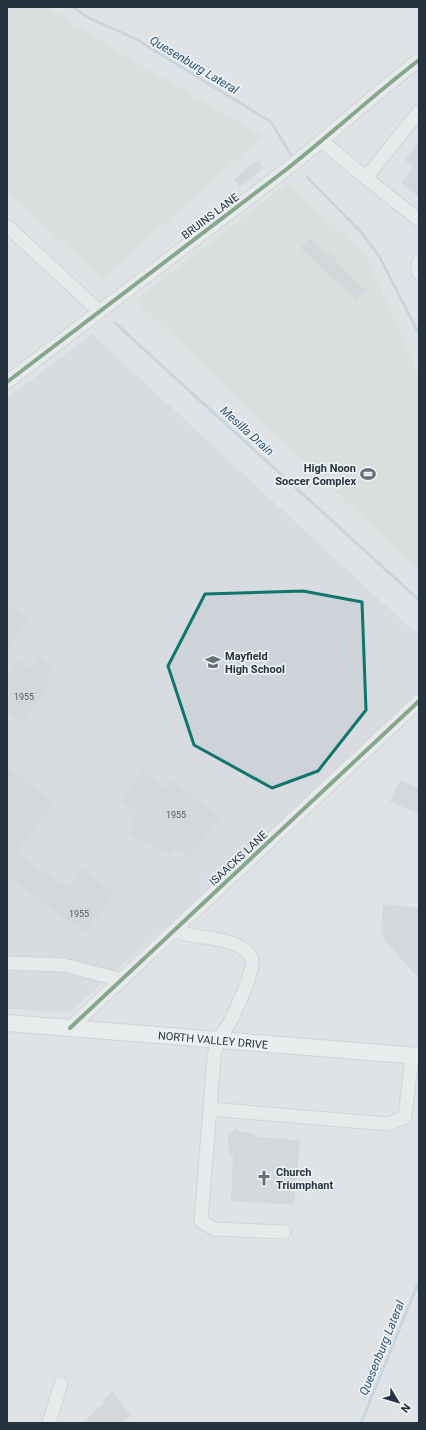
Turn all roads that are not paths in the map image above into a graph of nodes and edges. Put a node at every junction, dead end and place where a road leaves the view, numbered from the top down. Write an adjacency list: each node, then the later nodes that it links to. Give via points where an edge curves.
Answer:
1 (417, 64): 3 (street, BRUINS LANE, via 388,83)
2 (419, 112): 4 (street)
3 (322, 141): 4 (street); 9 (street, BRUINS LANE)
4 (366, 178): 5 (street)
5 (419, 220)
6 (7, 226): 9 (street)
7 (419, 261): 8 (street)
8 (419, 273)
9 (99, 311): 10 (street, BRUINS LANE)
10 (7, 382)
11 (419, 701): 12 (street, ISAACKS LANE)
12 (174, 930): 14 (street, ISAACKS LANE); 17 (street, via 228,942 246,951 252,960 250,974 242,994)
13 (7, 963): 14 (street, via 64,965)
14 (122, 980): 16 (street, ISAACKS LANE)
15 (7, 1023): 16 (main road, NORTH VALLEY DRIVE)
16 (70, 1028): 17 (main road, NORTH VALLEY DRIVE)
17 (218, 1041): 18 (main road, NORTH VALLEY DRIVE); 19 (street, via 214,1057)
18 (415, 1056): 19 (street, via 405,1117 389,1124)
19 (210, 1109): 20 (street, via 201,1221 214,1229)
20 (284, 1232)
21 (60, 1384): 22 (street)
22 (49, 1423)

